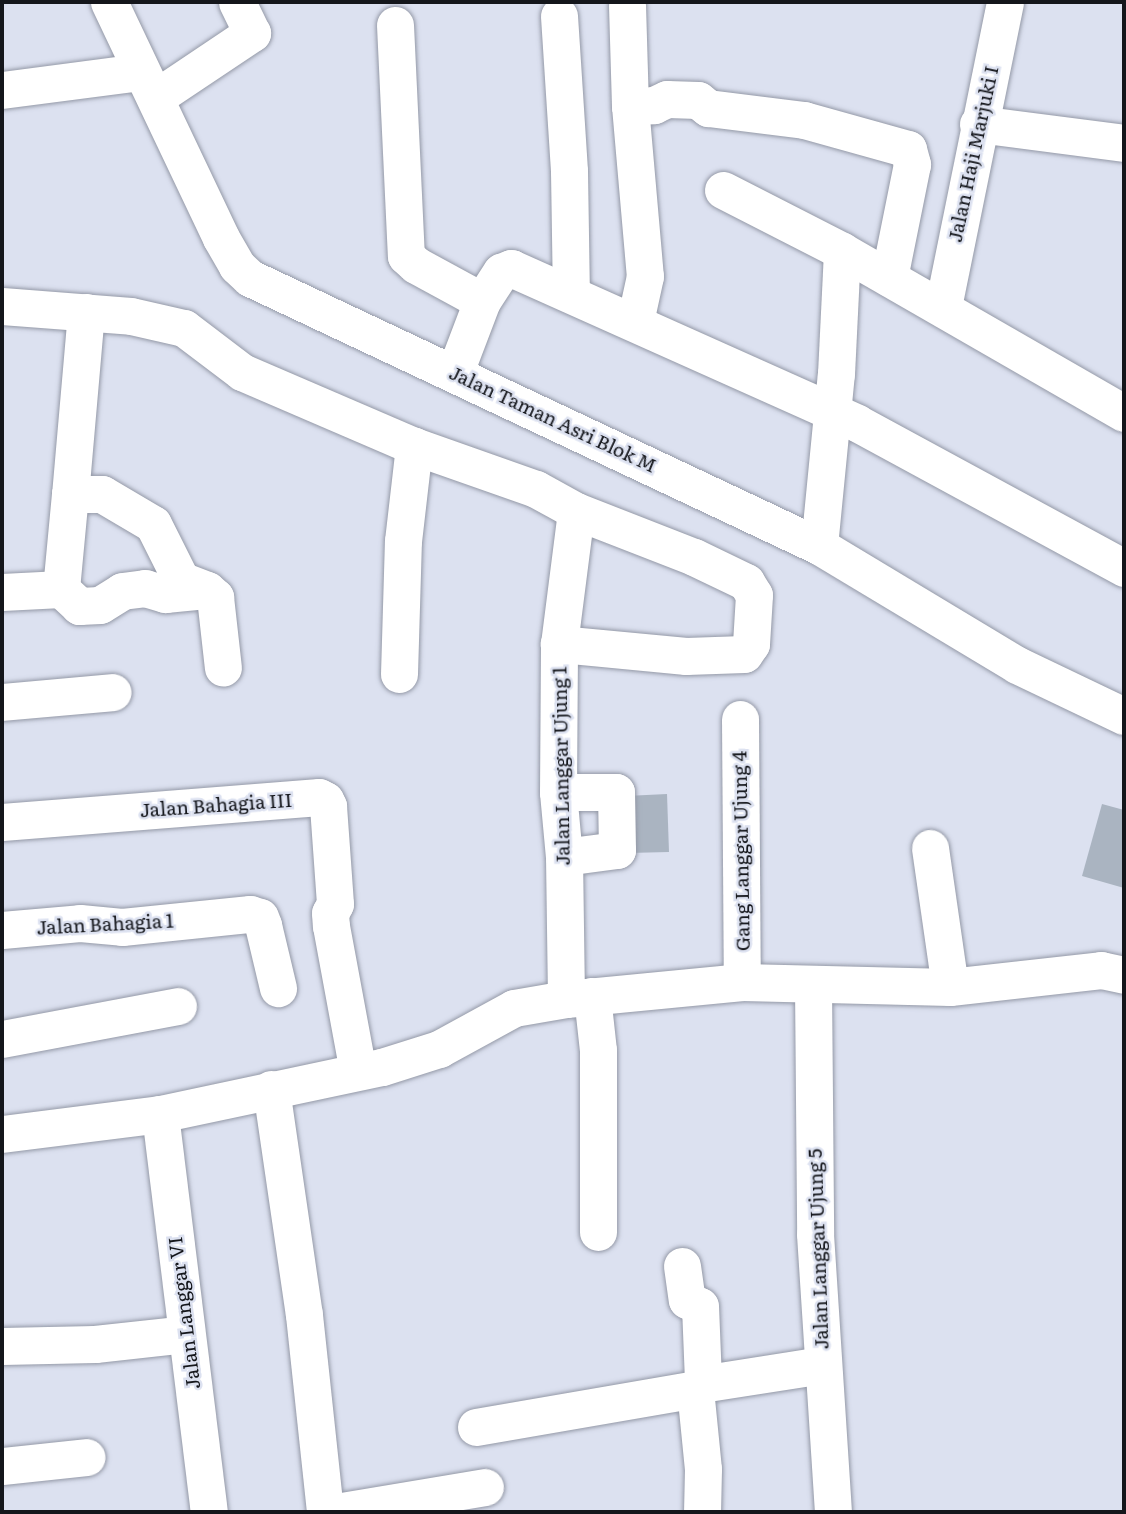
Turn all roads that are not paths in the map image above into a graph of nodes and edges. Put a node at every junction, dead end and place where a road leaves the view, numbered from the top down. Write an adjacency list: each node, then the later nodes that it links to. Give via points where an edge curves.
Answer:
1 (109, 2): 7 (street, Jalan Taman Asri Blok M)
2 (237, 2): 7 (street, via 252,33)
3 (1005, 2): 10 (street, Jalan Haji Marjuki I)
4 (627, 5): 9 (street)
5 (559, 16): 15 (street)
6 (395, 25): 16 (street, via 406,256)
7 (148, 85): 8 (street); 21 (street, Jalan Taman Asri Blok M, via 237,266 266,286)
8 (2, 90)
9 (631, 106): 14 (street, via 667,99 698,100 708,108 804,120 908,149 912,164); 20 (street, via 645,276)
10 (978, 124): 11 (street); 18 (street, Jalan Haji Marjuki I)
11 (1124, 143)
12 (723, 190): 13 (street)
13 (842, 250): 14 (street); 22 (street)
14 (889, 278): 18 (street)
15 (571, 293): 16 (street, via 511,268 501,272); 20 (street)
16 (482, 301): 21 (street)
17 (2, 306): 19 (street)
18 (943, 307): 23 (street)
19 (86, 312): 24 (street, via 184,328 242,372); 25 (street)
20 (635, 322): 22 (street)
21 (455, 372): 27 (street, Jalan Taman Asri Blok M)
22 (832, 412): 27 (street); 28 (street)
23 (1124, 413)
24 (414, 446): 26 (street, via 536,489); 34 (street, via 403,541)
25 (70, 494): 29 (street); 30 (street, via 102,494 153,524 181,580)
26 (576, 511): 32 (street); 32 (street, Jalan Langgar Ujung 1, via 694,557 752,588 751,644 744,654 686,656)
27 (819, 546): 37 (street, Jalan Taman Asri Blok M, via 1017,665)
28 (1124, 568)
29 (61, 589): 30 (street, via 79,606 100,605 122,590 145,588 165,594); 31 (street)
30 (207, 590): 33 (street, via 215,597)
31 (2, 592)
32 (559, 644): 39 (street, Jalan Langgar Ujung 1)
33 (223, 668)
34 (399, 674)
35 (113, 692): 36 (street)
36 (2, 702)
37 (1124, 716)
38 (740, 719): 45 (street, Gang Langgar Ujung 4)
39 (558, 792): 42 (street, Jalan Langgar Ujung 1); 42 (street, via 616,792 617,850)
40 (2, 822): 52 (street, Jalan Bahagia III, via 319,797 328,806 335,904 331,926)
41 (930, 848): 47 (street)
42 (564, 857): 49 (street, Jalan Langgar Ujung 1)
43 (2, 930): 48 (street, Jalan Bahagia 1, via 79,923 122,927 250,914 264,925)
44 (1124, 975): 47 (street, via 1101,970)
45 (742, 982): 46 (street); 49 (street)
46 (813, 985): 47 (street); 60 (street, Jalan Langgar Ujung 5, via 815,1234)
47 (950, 987)
48 (278, 988)
49 (579, 998): 52 (street, via 514,1008 439,1049); 56 (street, Jalan Langgar Ujung 1, via 598,1050)
50 (178, 1006): 51 (street)
51 (2, 1039)
52 (358, 1071): 53 (street)
53 (271, 1089): 54 (street); 67 (street, via 304,1315)
54 (160, 1114): 55 (street); 58 (street, Jalan Langgar VI)
55 (2, 1134)
56 (598, 1232)
57 (682, 1266): 61 (street, via 687,1300 700,1306)
58 (185, 1334): 59 (street, via 95,1344); 66 (street, Jalan Langgar VI)
59 (2, 1346)
60 (822, 1365): 61 (street); 70 (street, Jalan Langgar Ujung 5)
61 (698, 1387): 62 (street); 69 (street)
62 (476, 1427)
63 (87, 1457): 64 (street)
64 (2, 1466)
65 (485, 1487): 68 (street)
66 (209, 1512)
67 (325, 1512)
68 (336, 1512)
69 (702, 1512)
70 (832, 1512)

